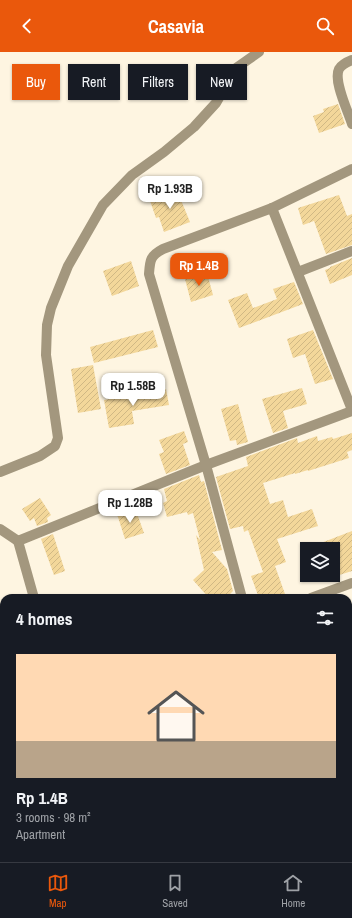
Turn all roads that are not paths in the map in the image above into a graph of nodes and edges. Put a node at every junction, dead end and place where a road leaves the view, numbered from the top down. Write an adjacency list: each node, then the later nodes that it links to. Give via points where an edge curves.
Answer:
1 (259, 52): 10 (street, via 236,68 216,103 194,127 132,175 102,205 68,266 47,324 46,355 58,438 56,446 40,456)
2 (352, 60): 3 (street, via 343,65 338,74 338,84)
3 (352, 124)
4 (352, 169): 5 (street)
5 (272, 208): 7 (street); 9 (street, via 163,249 149,262 148,274)
6 (352, 251): 7 (street)
7 (298, 272): 8 (street)
8 (352, 410): 9 (street)
9 (206, 465): 12 (street); 15 (street)
10 (0, 472)
11 (0, 529): 12 (street)
12 (18, 542): 14 (street)
13 (352, 583): 16 (street)
14 (33, 594)
15 (241, 594)
16 (322, 594)

